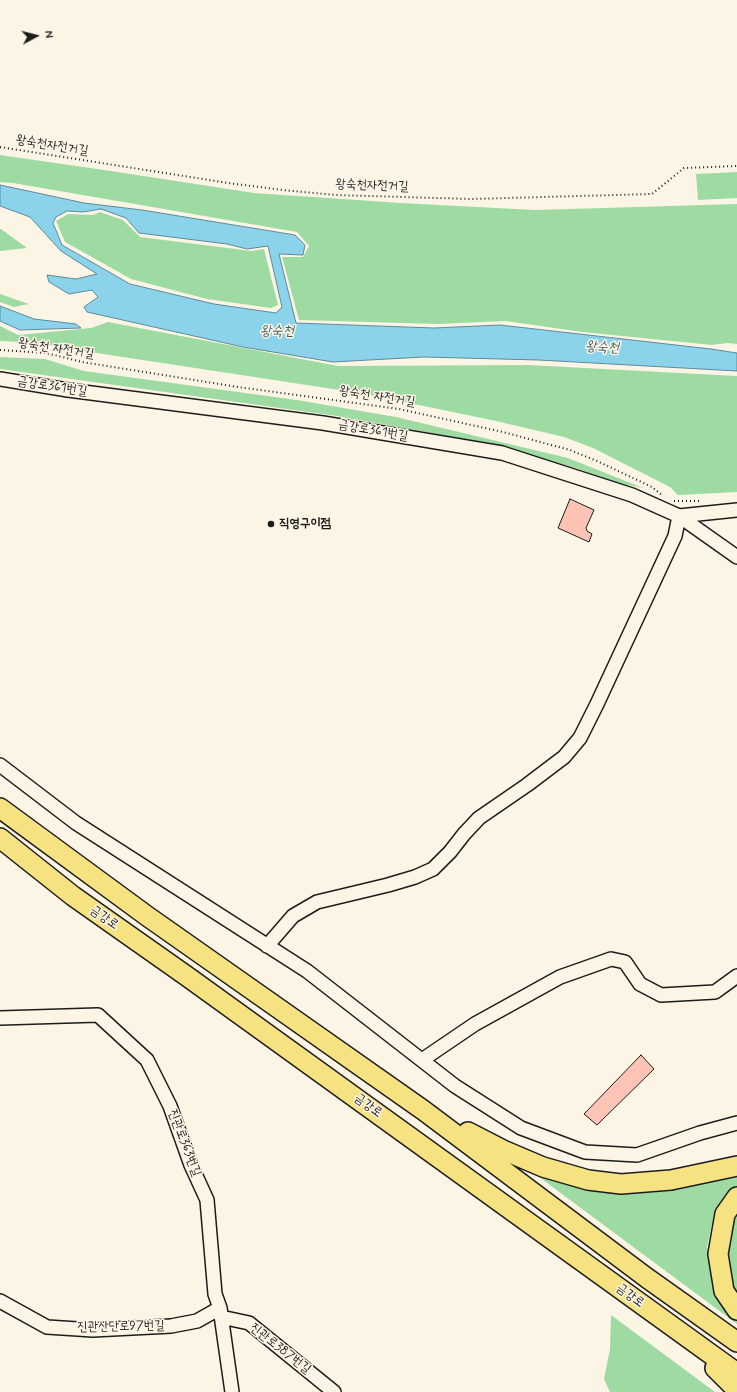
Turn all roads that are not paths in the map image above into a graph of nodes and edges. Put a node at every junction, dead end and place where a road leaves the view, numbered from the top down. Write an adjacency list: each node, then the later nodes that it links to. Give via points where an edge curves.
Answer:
1 (0, 379): 3 (street, 금강로361번길, via 324,423 502,453 632,495)
2 (737, 510): 3 (street, 금강로361번길)
3 (679, 516): 4 (street); 8 (street, via 675,536 597,704 580,738 564,757 479,818 433,869 401,881 317,902 293,916)
4 (737, 557)
5 (0, 765): 8 (street, via 76,823)
6 (0, 808): 12 (highway, 금강로, via 147,916)
7 (0, 838): 19 (highway, 금강로, via 73,896)
8 (267, 946): 11 (street, via 307,971)
9 (737, 976): 11 (street, via 715,992 661,995 640,984 625,962 611,958 560,977 475,1024)
10 (0, 1018): 18 (street, 진관로363번길, via 98,1015 146,1060 170,1106 191,1165 207,1200 215,1294)
11 (422, 1060): 13 (street, via 455,1086 521,1128 585,1152 637,1155)
12 (423, 1110): 14 (highway, via 536,1165 588,1180 621,1184 671,1180); 20 (highway, 금강로, via 646,1278)
13 (737, 1123)
14 (737, 1166)
15 (737, 1196): 17 (highway, via 725,1214 718,1254 724,1291)
16 (0, 1301): 18 (street, 진관산단로97번길, via 47,1327 93,1330 171,1326)
17 (737, 1310)
18 (221, 1313): 23 (street, 진관로363번길); 24 (street, 진관로387번길, via 249,1323)
19 (679, 1331): 21 (highway, 금강로); 22 (highway)
20 (737, 1342)
21 (737, 1373)
22 (737, 1390)
23 (232, 1392)
24 (334, 1392)

